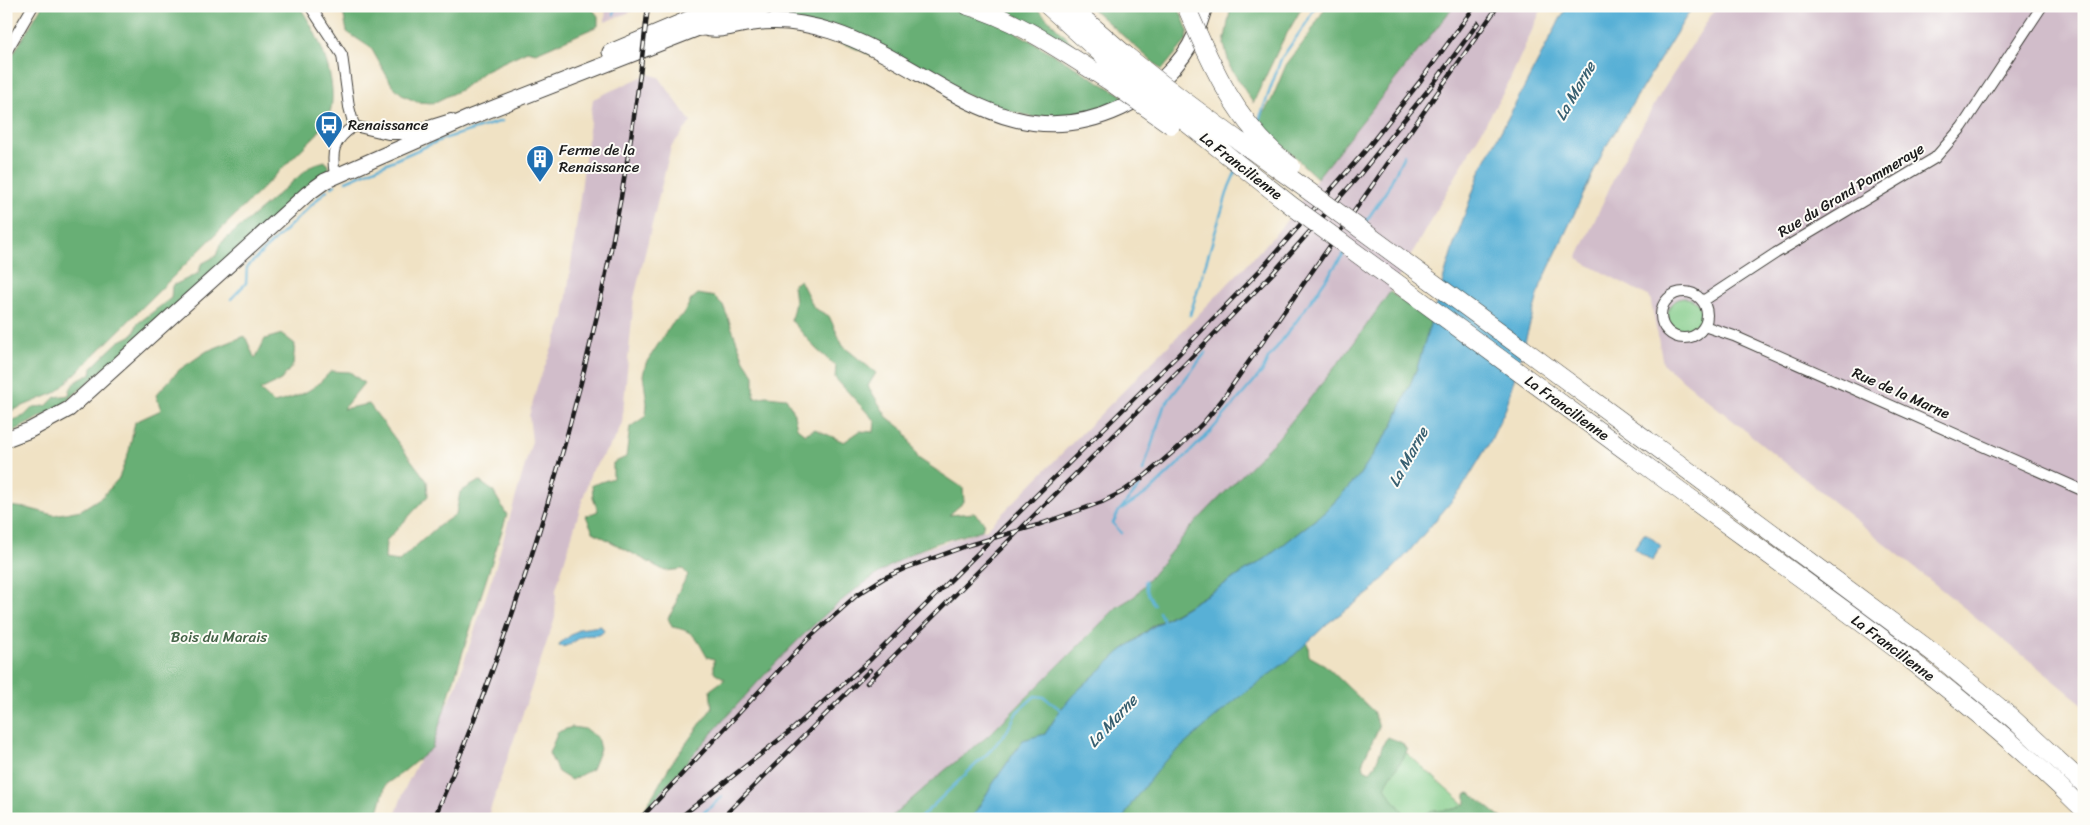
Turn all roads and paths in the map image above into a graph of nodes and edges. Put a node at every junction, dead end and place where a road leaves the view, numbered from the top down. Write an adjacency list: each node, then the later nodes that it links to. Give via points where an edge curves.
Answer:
1 (34, 6): 12 (street)
2 (310, 6): 15 (street, via 342,55)
3 (719, 6): 14 (main road)
4 (764, 6): 11 (highway)
5 (968, 6): 13 (highway)
6 (1048, 6): 13 (highway, La Francilienne)
7 (1069, 6): 13 (highway, La Francilienne)
8 (1186, 6): 17 (highway, bridge, via 1211,61 1246,122 1281,159 1311,181)
9 (1205, 6): 11 (main road, via 1194,36 1172,68 1153,88 1105,116 1054,126 995,114 874,49 831,31 776,21 714,31)
10 (2042, 6): 18 (street, Rue du Grand Pommeraye, via 1962,127 1935,158 1776,253)
11 (701, 27): 16 (main road, via 470,117)
12 (6, 52)
13 (1118, 69): 17 (highway, La Francilienne, bridge, via 1169,91); 23 (highway, La Francilienne, bridge, via 1237,164 1926,672 2014,743)
14 (463, 114): 15 (street, via 403,134); 16 (main road)
15 (354, 126): 16 (street, via 343,134 334,149)
16 (335, 175): 20 (main road, via 308,194 69,409)
17 (1320, 199): 22 (highway, La Francilienne, bridge, via 1939,657)
18 (1703, 301): 19 (street, via 1707,314); 19 (street, via 1690,292 1682,291 1668,298 1661,312 1664,328 1677,337 1692,337)
19 (1704, 326): 21 (street, Rue de la Marne, via 1734,336)
20 (6, 439)
21 (2084, 491)
22 (2084, 784)
23 (2084, 810)

